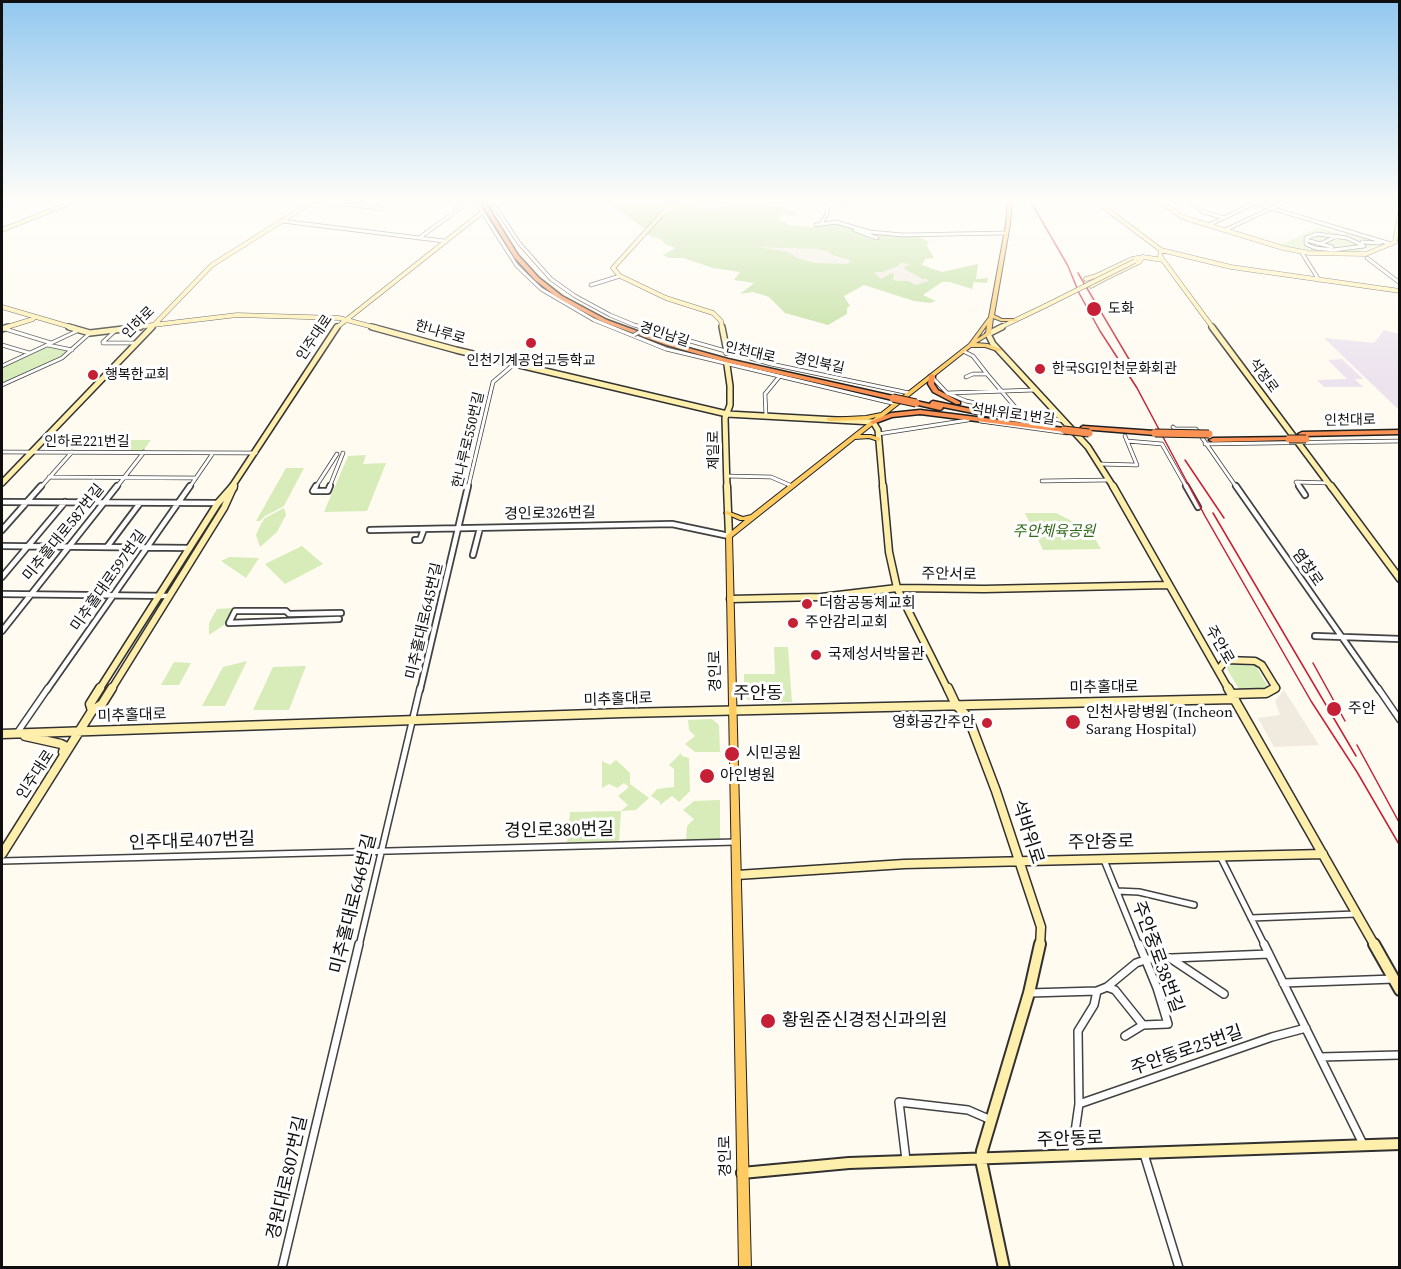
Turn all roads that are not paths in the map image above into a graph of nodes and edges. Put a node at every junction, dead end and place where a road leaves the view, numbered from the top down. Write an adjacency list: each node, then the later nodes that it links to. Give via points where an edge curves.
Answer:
1 (218, 261): 30 (main road, 인하로)
2 (418, 261): 28 (main road, 인주대로)
3 (514, 261): 37 (street, 경인남길, via 541,289 594,320)
4 (521, 261): 59 (highway, 인천대로, via 560,297 605,321 727,361)
5 (527, 261): 59 (highway, 인천대로, via 566,295 633,328 729,358)
6 (532, 261): 31 (street, 경인북길, via 576,296 610,315)
7 (619, 261): 16 (main road, via 613,268)
8 (1001, 261): 26 (main road)
9 (1129, 261): 17 (main road)
10 (1135, 261): 29 (main road, bridge)
11 (1140, 261): 19 (main road)
12 (1164, 261): 77 (main road, 석정로)
13 (1207, 261): 20 (main road)
14 (1307, 261): 20 (street)
15 (1371, 261): 21 (street)
16 (620, 276): 22 (street); 45 (main road, via 666,298 713,313 721,321)
17 (1096, 276): 18 (main road); 19 (main road)
18 (1086, 279)
19 (1104, 279): 23 (main road)
20 (1319, 280): 24 (main road)
21 (1400, 283)
22 (591, 285)
23 (1091, 286)
24 (1400, 291)
25 (2, 307): 27 (main road, 한나루로)
26 (992, 315): 29 (main road, via 1001,320); 36 (main road); 41 (main road)
27 (34, 318): 32 (main road); 34 (main road, 한나루로)
28 (345, 318): 30 (main road, 한나루로, via 237,315); 47 (main road, 한나루로); 84 (main road, 인주대로)
29 (1016, 320): 36 (main road)
30 (153, 325): 33 (main road, 한나루로); 38 (main road, 인하로)
31 (646, 328): 37 (street, bridge); 45 (street, 경인북길)
32 (2, 329): 39 (street)
33 (116, 330): 35 (main road, 한나루로); 38 (street, via 103,343)
34 (77, 331): 35 (main road, 한나루로); 39 (street)
35 (90, 333): 42 (street)
36 (988, 334): 41 (main road); 43 (main road, 주안로)
37 (633, 336): 48 (street, 경인남길)
38 (136, 343): 80 (main road, 인하로)
39 (49, 344): 42 (street); 46 (street)
40 (2, 345): 46 (street)
41 (970, 345): 43 (main road); 44 (main road)
42 (72, 350): 54 (street)
43 (999, 350): 55 (main road, 주안로)
44 (963, 351): 50 (street, via 973,356); 51 (main road)
45 (727, 352): 57 (street, 경인북길)
46 (29, 353): 49 (street)
47 (513, 365): 61 (main road, 한나루로); 111 (street, 한나루로550번길, via 493,382)
48 (727, 365): 52 (street, 경인남길); 61 (main road, 제일로)
49 (2, 366)
50 (987, 374): 53 (street); 56 (street)
51 (932, 376): 57 (main road); 58 (street); 64 (highway, via 931,384 942,397)
52 (779, 377): 59 (street, 경인남길); 62 (street, via 765,394)
53 (966, 377)
54 (2, 385)
55 (1035, 390): 56 (street); 66 (main road, 주안로)
56 (1003, 392): 58 (street); 64 (street)
57 (909, 393): 59 (main road)
58 (947, 393): 64 (street)
59 (895, 399): 60 (main road); 64 (highway, 인천대로, bridge)
60 (886, 412): 63 (main road, via 866,418); 65 (main road)
61 (727, 414): 62 (main road, 한나루로); 90 (main road, 제일로)
62 (766, 416): 63 (main road, 한나루로)
63 (829, 419): 65 (main road, 한나루로)
64 (1023, 420): 65 (highway, via 920,412 891,415); 66 (highway, 인천대로); 66 (street)
65 (873, 422): 73 (main road); 74 (main road, 석바위로)
66 (1062, 425): 68 (highway, 인천대로, bridge); 70 (main road, 주안로)
67 (1173, 427): 78 (street, 염창로, via 1196,429)
68 (1086, 430): 71 (highway); 75 (highway)
69 (1400, 432): 72 (highway, 인천대로)
70 (1075, 434): 74 (street, 석바위로1번길, via 963,419); 87 (main road, 주안로)
71 (1157, 436): 72 (highway, bridge); 75 (highway)
72 (1304, 436): 76 (highway, 인천대로)
73 (853, 437): 74 (main road); 99 (main road)
74 (878, 437): 128 (main road, 석바위로, via 889,552)
75 (1126, 439): 87 (street, via 1137,465); 108 (street, via 1162,444)
76 (1400, 439): 77 (street)
77 (1298, 443): 78 (street); 97 (main road, 석정로)
78 (1205, 444): 138 (street, 염창로)
79 (2, 452): 80 (street, 인하로221번길)
80 (31, 452): 81 (street, 인하로221번길); 89 (main road, 인하로)
81 (72, 452): 82 (street, 인하로221번길); 91 (street)
82 (144, 452): 83 (street, 인하로221번길); 92 (street, 미추홀대로587번길)
83 (213, 453): 84 (street, 인하로221번길); 93 (street, 미추홀대로597번길)
84 (256, 453): 98 (main road, 인주대로)
85 (344, 453): 86 (street, via 328,491 313,491)
86 (336, 454)
87 (1100, 464): 94 (main road, 주안로)
88 (2, 474): 89 (street)
89 (10, 475): 96 (main road, 인하로)
90 (726, 476): 99 (street, via 771,477); 109 (main road, 제일로)
91 (49, 477): 92 (street, 미추홀대로587번길); 102 (street)
92 (123, 477): 93 (street, 미추홀대로587번길); 104 (street, 미추홀대로587번길)
93 (195, 478): 106 (street, 미추홀대로597번길)
94 (1109, 480): 95 (street); 127 (main road, 주안로)
95 (1042, 481)
96 (2, 483)
97 (1329, 483): 100 (street, via 1296,482); 126 (main road, 석정로)
98 (234, 485): 107 (main road, 인주대로); 133 (main road, 인주대로)
99 (792, 486): 110 (main road)
100 (1305, 495)
101 (2, 502): 102 (street)
102 (27, 502): 103 (street); 114 (street)
103 (65, 502): 104 (street); 119 (street)
104 (104, 502): 105 (street); 120 (street, 미추홀대로587번길)
105 (140, 502): 106 (street); 121 (street)
106 (178, 503): 107 (street); 122 (street, 미추홀대로597번길)
107 (218, 503): 123 (main road, 인주대로)
108 (1198, 507)
109 (727, 513): 110 (main road, via 742,519); 116 (main road, 제일로)
110 (755, 516): 116 (main road)
111 (459, 528): 112 (street, 경인로326번길); 113 (street, 경인로326번길); 145 (street, 미추홀대로645번길)
112 (480, 528): 116 (street, 경인로326번길, via 672,524); 124 (street)
113 (424, 529): 115 (street, 경인로326번길); 117 (street, via 420,540)
114 (2, 530)
115 (370, 530)
116 (729, 536): 134 (main road, 경인로)
117 (415, 540)
118 (2, 546): 119 (street)
119 (27, 546): 120 (street); 125 (street)
120 (68, 547): 121 (street); 130 (street, 미추홀대로587번길)
121 (107, 547): 122 (street)
122 (147, 547): 123 (street); 131 (street, 미추홀대로597번길)
123 (190, 548): 132 (main road, 인주대로)
124 (473, 555)
125 (2, 577)
126 (1400, 579)
127 (1168, 585): 128 (main road, 주안서로); 140 (main road, 주안로)
128 (897, 588): 134 (main road, 주안서로, via 821,597); 142 (main road, 석바위로)
129 (2, 594): 130 (street)
130 (30, 594): 131 (street); 136 (street, 미추홀대로587번길)
131 (114, 595): 132 (street); 148 (street, 미추홀대로597번길)
132 (159, 596): 133 (street); 143 (main road, 인주대로, via 90,704)
133 (169, 596): 143 (main road, 인주대로, via 102,704)
134 (730, 599): 144 (main road, 경인로)
135 (340, 616): 135 (street, via 235,611 229,623)
136 (2, 631)
137 (1315, 636): 138 (street)
138 (1341, 637): 139 (street); 146 (street, 염창로)
139 (1400, 639)
140 (1218, 670): 141 (main road, 주안로); 141 (main road, 미추홀대로, via 1226,660 1255,661 1275,686 1270,693)
141 (1233, 696): 142 (main road, 미추홀대로); 154 (main road, 주안로)
142 (956, 705): 144 (main road, 미추홀대로); 158 (main road, 석바위로, via 968,717)
143 (92, 711): 147 (main road, 인주대로)
144 (733, 712): 145 (main road, 미추홀대로); 151 (main road, 경인로)
145 (413, 720): 147 (main road, 미추홀대로); 152 (street, 미추홀대로646번길)
146 (1400, 720)
147 (80, 732): 148 (main road, 미추홀대로); 150 (main road, 인주대로)
148 (16, 733): 149 (main road, 미추홀대로); 150 (main road, via 65,746)
149 (2, 734)
150 (58, 764): 153 (main road, 인주대로)
151 (736, 842): 152 (street, 경인로380번길); 159 (main road, 경인로)
152 (383, 851): 157 (street, 인주대로407번길); 179 (street, 미추홀대로646번길)
153 (2, 854)
154 (1323, 854): 155 (main road, 주안중로); 162 (main road, 주안로)
155 (1220, 856): 156 (main road, 주안중로); 163 (street)
156 (1104, 859): 158 (main road, 주안중로); 160 (street, 주안중로38번길)
157 (2, 861)
158 (1019, 861): 159 (main road, 주안중로); 172 (main road, 석바위로, via 1042,937)
159 (736, 875): 188 (main road, 경인로)
160 (1117, 891): 161 (street, 주안중로38번길); 166 (street, 주안중로38번길)
161 (1194, 905)
162 (1356, 914): 163 (street); 167 (main road, 주안로)
163 (1251, 918): 164 (street)
164 (1269, 954): 165 (street); 168 (street)
165 (1170, 958): 166 (street); 173 (street)
166 (1145, 960): 169 (street); 174 (street, 주안중로38번길, via 1168,1024)
167 (1394, 979): 168 (street); 170 (main road, 주안로)
168 (1283, 983): 175 (street)
169 (1107, 987): 171 (street); 174 (street, via 1114,990)
170 (1400, 990)
171 (1097, 991): 172 (street); 180 (street, via 1094,1005 1078,1030)
172 (1029, 993): 181 (main road, 석바위로)
173 (1224, 994)
174 (1143, 1025): 176 (street, 주안중로38번길)
175 (1306, 1028): 178 (street); 180 (street, 주안동로25번길)
176 (1125, 1036)
177 (1400, 1055): 178 (street)
178 (1320, 1057): 183 (street)
179 (322, 1095): 189 (street, 경원대로807번길)
180 (1078, 1104): 185 (street)
181 (991, 1120): 186 (main road, 석바위로); 187 (street, via 968,1110 899,1102)
182 (1400, 1144): 183 (main road, 주안동로)
183 (1364, 1145): 184 (main road, 주안동로)
184 (1144, 1154): 185 (main road, 주안동로); 192 (street)
185 (1071, 1157): 186 (main road, 주안동로)
186 (981, 1160): 187 (main road, 주안동로); 191 (main road, 석바위로)
187 (906, 1162): 188 (main road, 주안동로)
188 (742, 1173): 190 (main road, 경인로)
189 (282, 1268)
190 (745, 1268)
191 (1004, 1268)
192 (1179, 1268)

